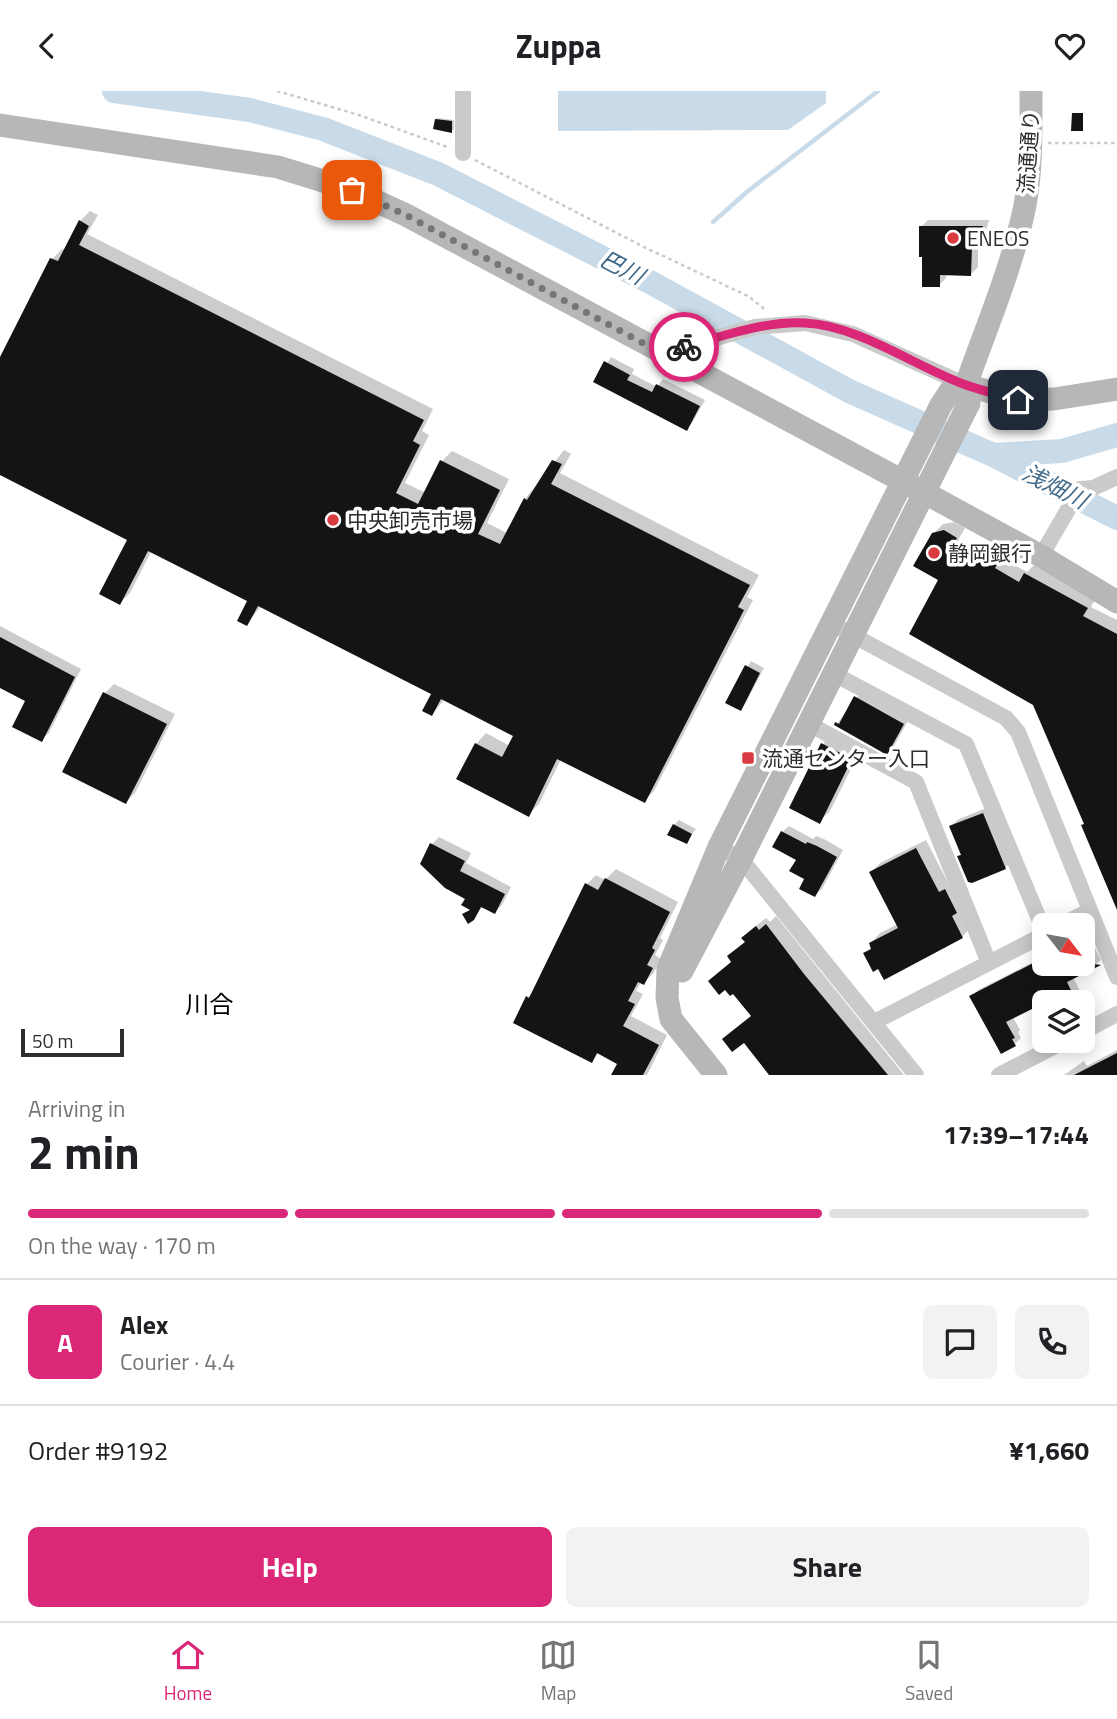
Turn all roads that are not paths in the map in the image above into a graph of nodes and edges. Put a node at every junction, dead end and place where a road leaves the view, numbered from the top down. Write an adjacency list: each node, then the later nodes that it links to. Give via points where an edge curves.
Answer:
1 (463, 91): 4 (street)
2 (1031, 91): 6 (street, 流通通り, via 1024,209)
3 (0, 125): 5 (street, via 309,175 406,215)
4 (463, 153)
5 (654, 349): 6 (street, via 684,347 755,327 805,323 853,334); 9 (street)
6 (966, 385): 7 (street, via 1018,400); 9 (street, via 951,390 941,405); 10 (street, 流通通り, via 969,403)
7 (1117, 389)
8 (1117, 477): 11 (street, via 1080,489)
9 (904, 482): 10 (street); 13 (street)
10 (925, 493): 11 (street); 14 (street)
11 (1041, 556): 12 (street)
12 (1117, 602)
13 (832, 624): 14 (street); 17 (street)
14 (853, 635): 15 (street); 19 (street, via 1006,718 1027,751)
15 (834, 674): 16 (street); 20 (street, via 966,744)
16 (808, 724): 18 (street); 23 (street, via 916,782)
17 (719, 847): 18 (street); 25 (street, via 668,969)
18 (741, 859): 25 (street); 27 (street)
19 (1090, 910): 21 (street); 24 (street)
20 (1037, 913)
21 (1084, 913)
22 (1032, 940): 23 (street)
23 (989, 963): 27 (street)
24 (1117, 977)
25 (667, 998): 30 (street, via 671,1019)
26 (1117, 1014): 28 (street)
27 (874, 1022): 31 (street)
28 (1095, 1026)
29 (1042, 1053): 32 (street)
30 (716, 1075)
31 (916, 1075)
32 (999, 1075)

